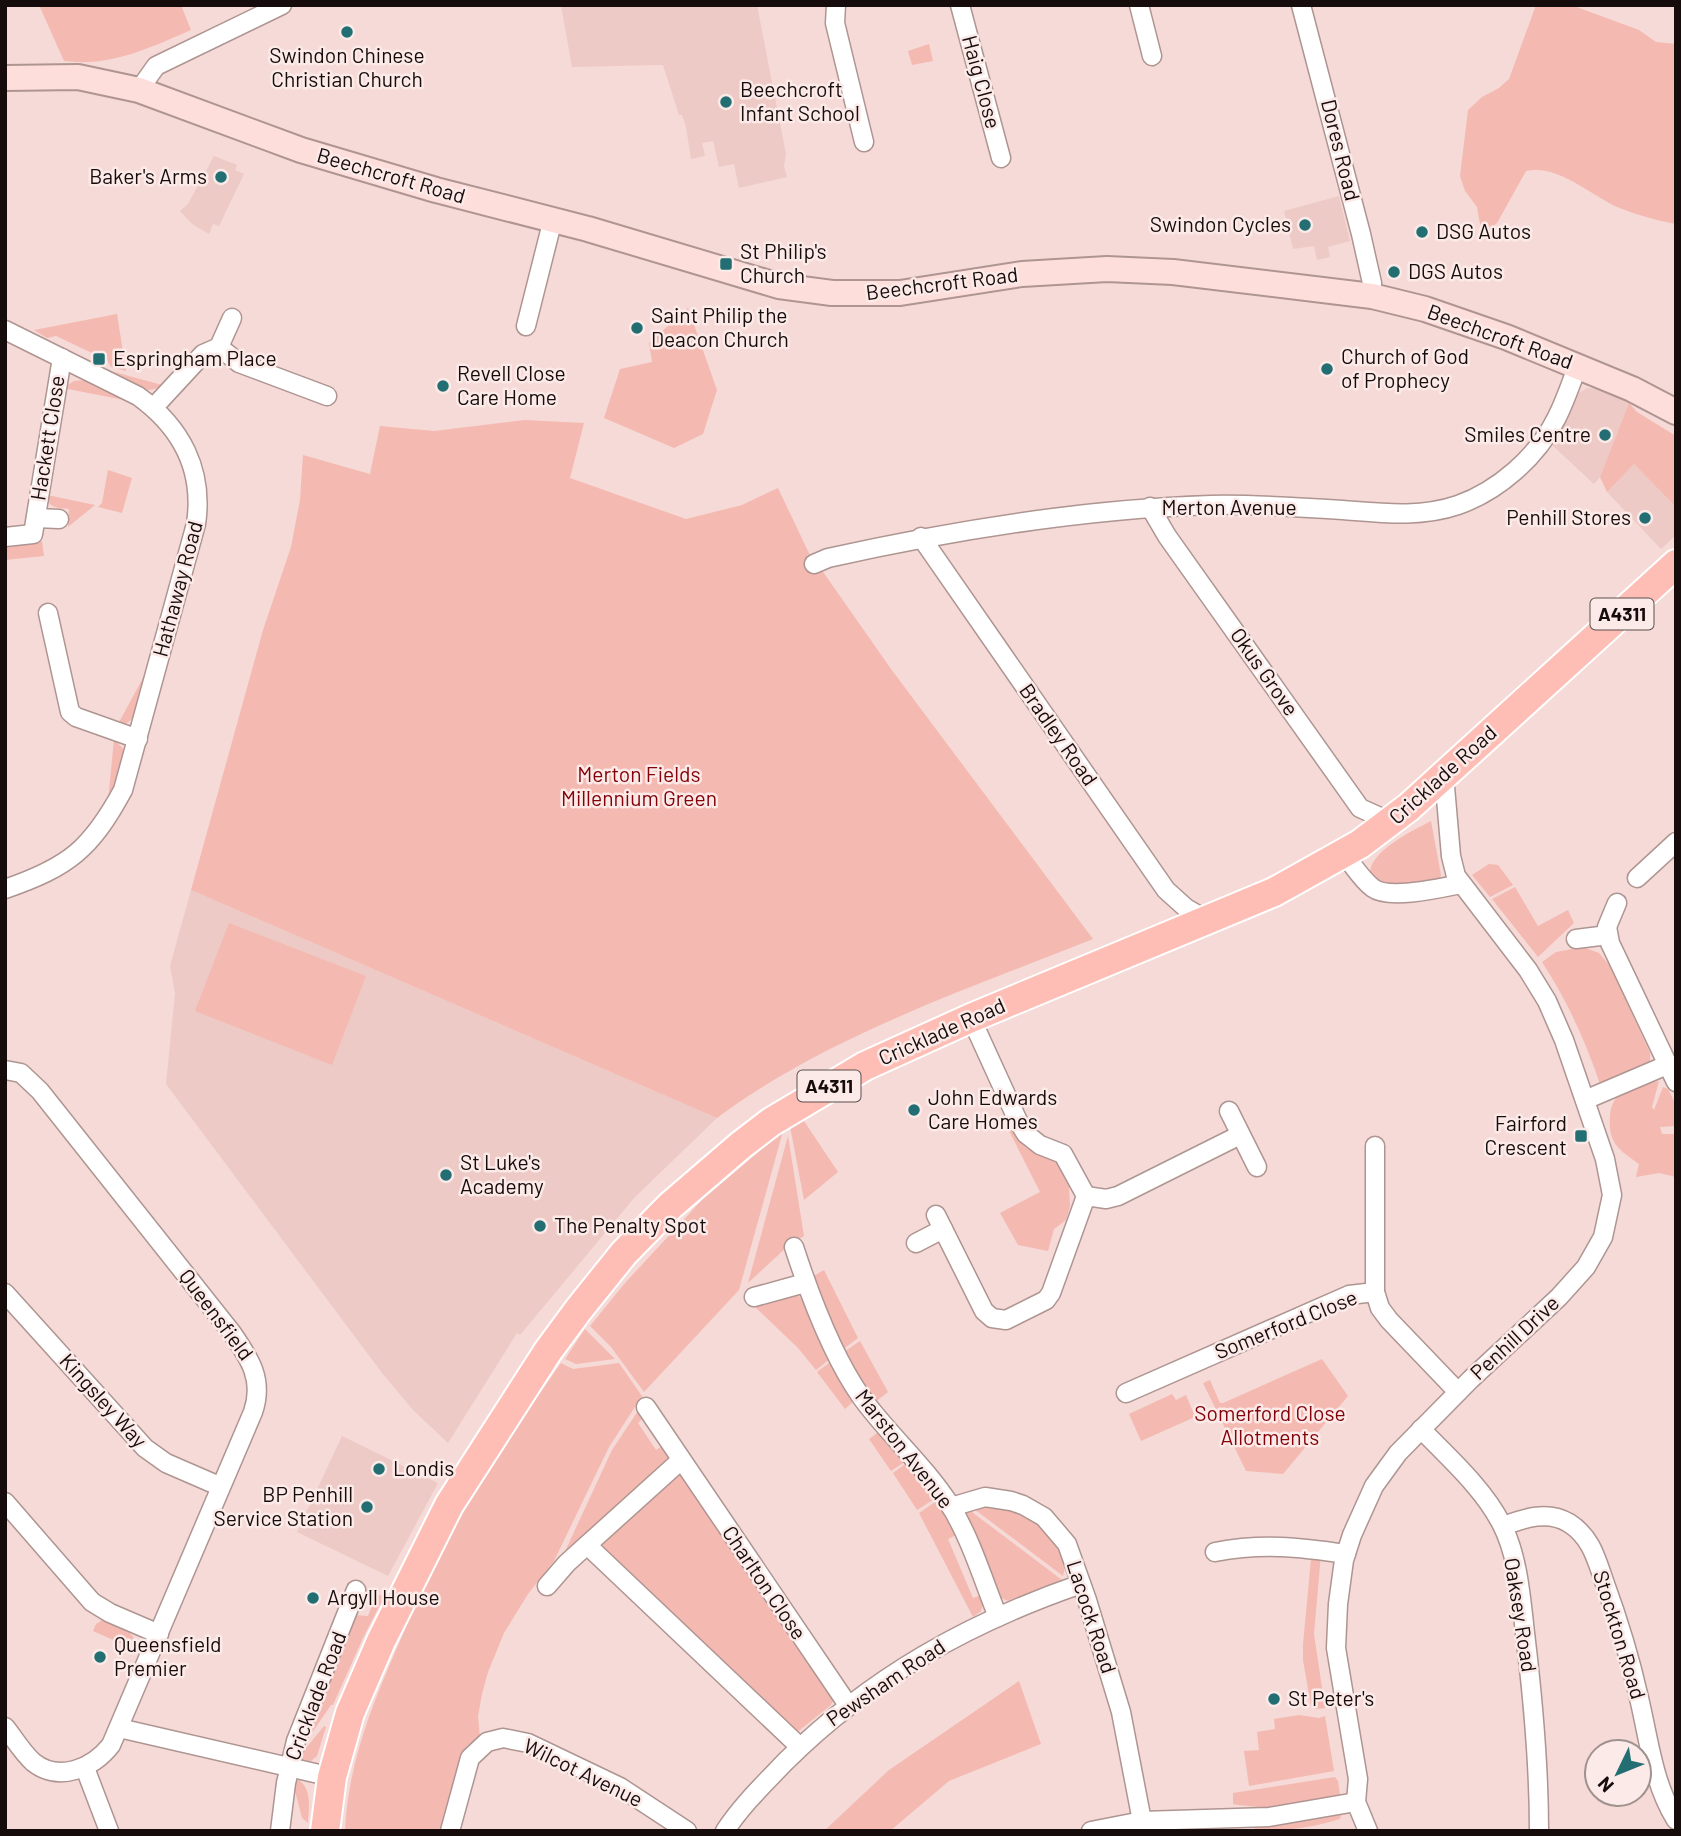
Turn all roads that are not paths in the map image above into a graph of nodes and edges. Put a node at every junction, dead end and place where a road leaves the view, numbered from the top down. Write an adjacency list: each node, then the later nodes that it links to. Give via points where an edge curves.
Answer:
1 (282, 5): 8 (street, via 156,66)
2 (836, 5): 9 (street, via 835,23)
3 (960, 5): 10 (street, Haig Close)
4 (1139, 5): 6 (street)
5 (1301, 5): 12 (street, Dores Road, via 1347,175 1373,283)
6 (1153, 56)
7 (5, 78): 8 (main road, Beechcroft Road, via 78,77)
8 (139, 90): 11 (main road, Beechcroft Road, via 301,150)
9 (864, 142)
10 (1001, 159)
11 (554, 219): 12 (main road, Beechcroft Road, via 753,280 832,293 900,293 1022,274 1107,269); 14 (street)
12 (1372, 296): 18 (main road, Beechcroft Road, via 1454,318)
13 (232, 318): 16 (street)
14 (526, 326)
15 (5, 330): 17 (street, Hathaway Road)
16 (219, 347): 19 (street, via 239,363); 20 (street, via 203,354)
17 (62, 358): 20 (street, Hathaway Road); 23 (street, Hackett Close)
18 (1578, 365): 21 (main road, Beechcroft Road); 22 (street, Merton Avenue, via 1556,418 1531,455 1500,482 1459,505 1409,514 1264,505)
19 (327, 396)
20 (154, 407): 30 (street, Hathaway Road, via 187,450 195,474 198,510)
21 (1676, 412)
22 (1150, 507): 26 (street, Merton Avenue); 32 (street, Okus Grove, via 1360,808)
23 (36, 518): 24 (street, Hackett Close); 25 (street, Hackett Close, via 33,534)
24 (59, 519)
25 (5, 537)
26 (921, 537): 27 (street, Merton Avenue); 39 (street, Bradley Road, via 1166,890)
27 (814, 564)
28 (1676, 564): 31 (main road, Cricklade Road / A4311)
29 (48, 613): 30 (street, via 70,712)
30 (138, 739): 37 (street, Hathaway Road, via 123,790 85,847 65,863)
31 (1444, 775): 32 (main road, Cricklade Road / A4311); 36 (street, Penhill Drive, via 1451,856)
32 (1391, 822): 34 (main road, Cricklade Road / A4311)
33 (1676, 842): 35 (street)
34 (1344, 854): 36 (street, via 1367,883 1382,892); 39 (main road, Cricklade Road / A4311, via 1274,892)
35 (1637, 878)
36 (1461, 884): 46 (street, Penhill Drive, via 1548,1001)
37 (5, 889)
38 (1617, 903): 40 (street, via 1609,918)
39 (1207, 920): 42 (main road, Cricklade Road / A4311)
40 (1608, 935): 41 (street); 43 (street)
41 (1576, 939)
42 (971, 1018): 51 (street, via 1022,1128 1041,1145 1063,1154); 81 (main road, Cricklade Road / A4311, via 865,1066 771,1122 670,1206 605,1275 548,1351 449,1505 360,1689)
43 (1667, 1065): 45 (street); 46 (street)
44 (5, 1070): 63 (street, Queensfield, via 21,1073 40,1091 249,1356 257,1380 257,1400)
45 (1676, 1082)
46 (1585, 1100): 58 (street, Penhill Drive, via 1612,1185 1603,1237 1569,1288)
47 (1228, 1111): 48 (street)
48 (1240, 1135): 50 (street); 51 (street, via 1118,1196)
49 (1375, 1146): 55 (street, Somerford Close)
50 (1257, 1167)
51 (1086, 1196): 52 (street, via 1051,1293 1038,1305 1006,1320 984,1311 939,1222)
52 (916, 1243)
53 (794, 1247): 54 (street, Marston Avenue)
54 (805, 1283): 57 (street); 65 (street, Marston Avenue, via 860,1395)
55 (1375, 1292): 58 (street, Somerford Close, via 1380,1308); 59 (street, Somerford Close, via 1349,1295)
56 (5, 1293): 63 (street, Kingsley Way, via 145,1448 166,1463)
57 (754, 1297)
58 (1458, 1392): 61 (street, Penhill Drive)
59 (1126, 1394)
60 (646, 1407): 62 (street, Charlton Close)
61 (1421, 1429): 66 (street, Oaksey Road, via 1464,1474); 69 (street, Penhill Drive, via 1374,1486)
62 (680, 1461): 67 (street); 75 (street, Charlton Close)
63 (219, 1486): 74 (street, Queensfield)
64 (5, 1502): 74 (street, via 92,1602)
65 (951, 1507): 70 (street, Lacock Road, via 985,1497 1037,1512 1067,1544); 73 (street, Marston Avenue)
66 (1503, 1526): 83 (street, Stockton Road, via 1545,1516 1568,1523 1586,1537 1614,1607 1660,1788); 93 (street, Oaksey Road, via 1517,1576 1530,1674)
67 (587, 1545): 71 (street); 78 (street)
68 (1216, 1552): 69 (street, via 1287,1546)
69 (1346, 1554): 82 (street, Penhill Drive, via 1336,1640 1358,1779)
70 (1081, 1584): 73 (street, Pewsham Road); 84 (street, Lacock Road, via 1121,1712)
71 (547, 1586)
72 (357, 1601): 79 (street, Cricklade Road)
73 (998, 1617): 75 (street, Pewsham Road, via 920,1656)
74 (159, 1634): 77 (street, Queensfield)
75 (848, 1705): 78 (street, Pewsham Road)
76 (5, 1727): 80 (street, via 43,1768 72,1772)
77 (119, 1728): 79 (street); 80 (street, Queensfield, via 103,1756)
78 (800, 1747): 90 (street, Pewsham Road)
79 (289, 1767): 81 (street); 86 (street, Cricklade Road)
80 (85, 1768): 85 (street)
81 (332, 1777): 87 (main road, Cricklade Road / A4311)
82 (1356, 1802): 84 (street, via 1269,1816); 92 (street, Penhill Drive)
83 (1676, 1820)
84 (1142, 1821): 91 (street)
85 (109, 1831)
86 (280, 1831)
87 (325, 1831)
88 (450, 1831): 89 (street, Wilcot Avenue, via 470,1758 487,1742 503,1738 528,1743 620,1787)
89 (687, 1831)
90 (725, 1831)
91 (1091, 1831)
92 (1368, 1831)
93 (1539, 1831)

